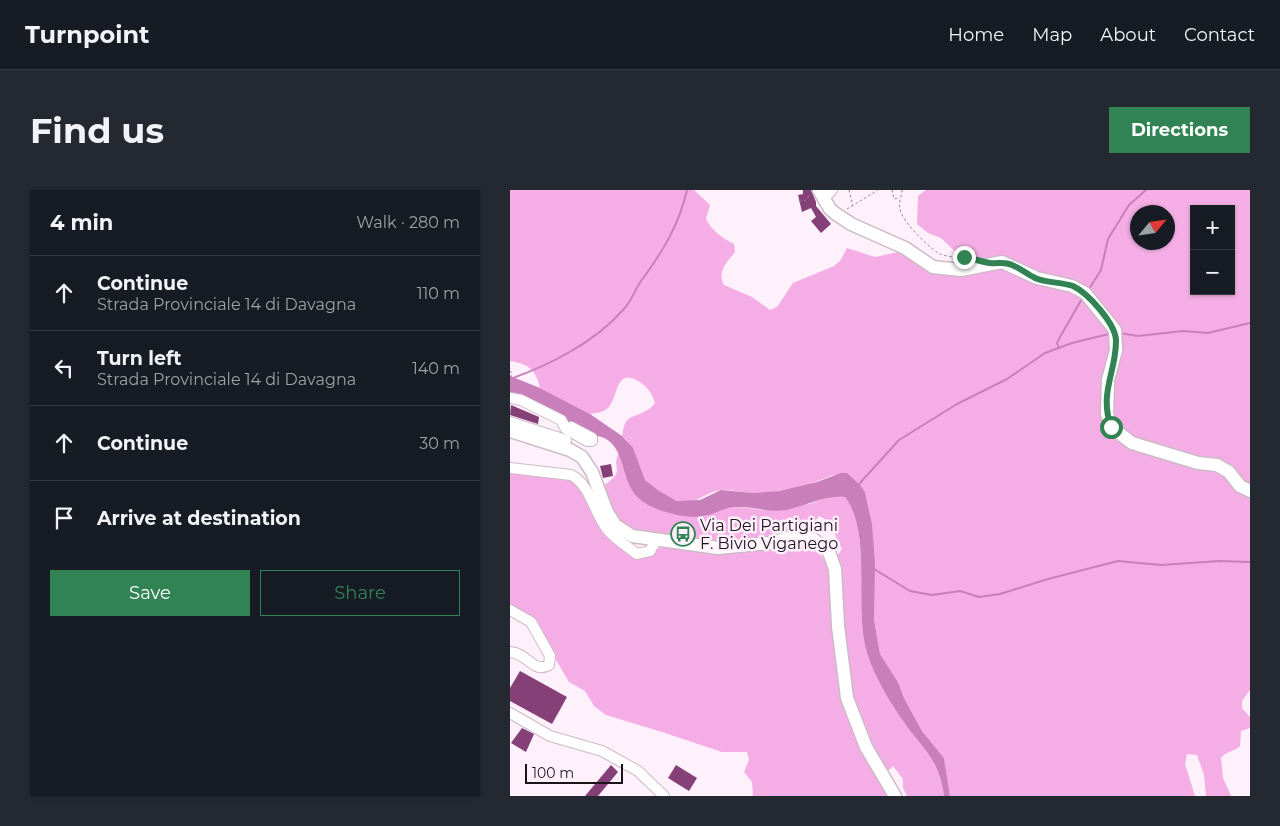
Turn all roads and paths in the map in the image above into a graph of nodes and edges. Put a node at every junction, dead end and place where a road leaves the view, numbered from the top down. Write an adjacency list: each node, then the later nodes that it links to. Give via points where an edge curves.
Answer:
1 (849, 190): 8 (path)
2 (878, 190): 8 (path)
3 (892, 190): 6 (path, via 894,199)
4 (902, 190): 6 (path)
5 (821, 193): 7 (path); 10 (main road, via 830,208 851,224 905,248 934,267 961,270)
6 (901, 198): 10 (path, via 902,216 936,252)
7 (799, 202)
8 (853, 206): 9 (path)
9 (846, 210)
10 (990, 263): 19 (main road, via 1011,264 1037,278 1072,286 1086,295 1115,330 1116,350 1108,388 1107,414 1111,427 1132,443 1198,463 1217,465)
11 (510, 371): 12 (path)
12 (510, 379)
13 (510, 398): 15 (street, via 521,400 561,420 566,429 592,441)
14 (510, 422): 17 (street)
15 (571, 427)
16 (510, 431): 20 (main road, via 570,450 582,458 592,472 607,512 616,526 632,536)
17 (566, 440)
18 (510, 468): 20 (street, via 578,478 608,531 637,554 650,551)
19 (1250, 491)
20 (656, 540): 25 (main road, via 718,548 770,543 796,536 813,539 829,552 835,569 838,626 848,698 866,747 882,779)
21 (510, 610): 22 (street, via 531,622 550,656 549,664 537,668 524,655)
22 (510, 652)
23 (510, 713): 24 (street, via 550,736 602,751 638,771)
24 (664, 796)
25 (895, 796)

